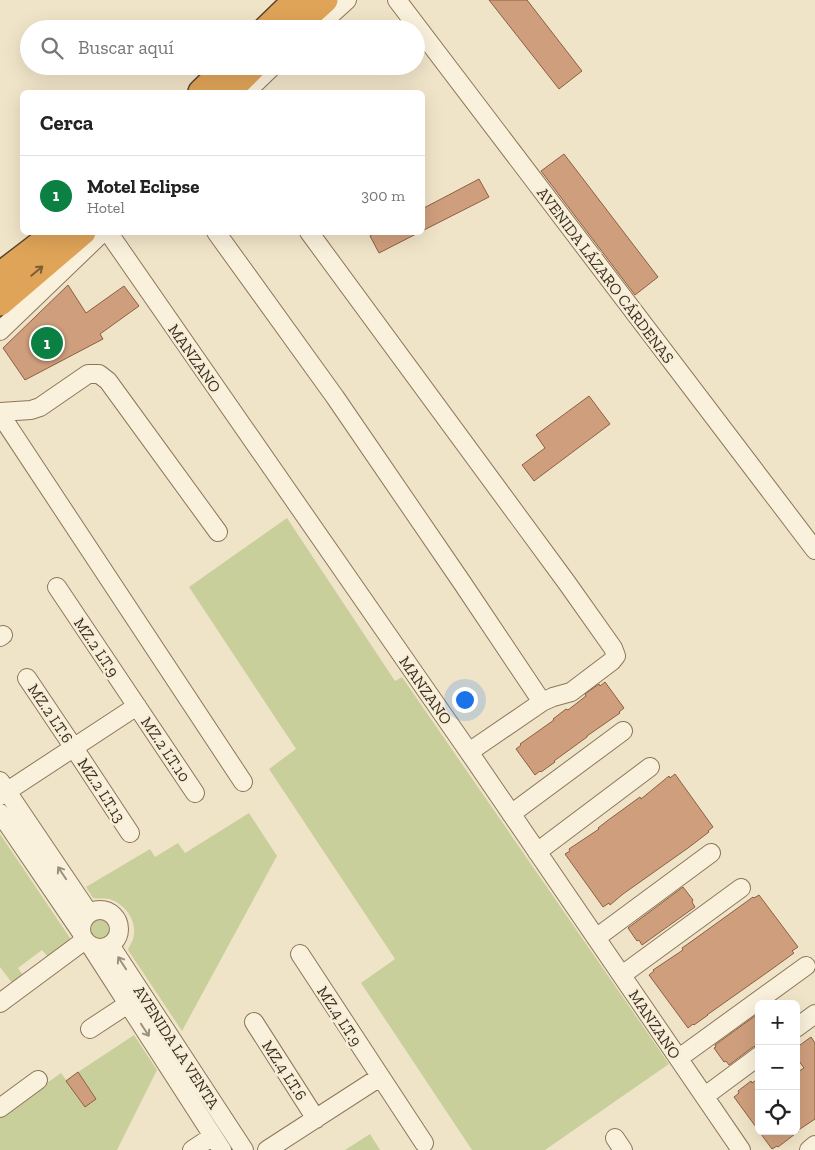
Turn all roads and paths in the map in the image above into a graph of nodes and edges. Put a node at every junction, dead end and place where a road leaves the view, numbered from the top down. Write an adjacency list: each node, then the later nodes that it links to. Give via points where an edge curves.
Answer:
1 (279, 0): 6 (street)
2 (296, 0): 7 (highway)
3 (325, 0): 8 (highway)
4 (347, 0): 9 (street)
5 (397, 0): 10 (street, AVENIDA LÁZARO CÁRDENAS)
6 (263, 20)
7 (275, 20)
8 (303, 20)
9 (325, 20)
10 (412, 20)
11 (425, 37): 27 (street, AVENIDA LÁZARO CÁRDENAS)
12 (225, 75): 14 (highway)
13 (264, 75): 15 (street)
14 (204, 90)
15 (248, 90)
16 (49, 235): 22 (highway)
17 (79, 235): 23 (highway, one-way to 17)
18 (100, 235): 24 (street)
19 (110, 235): 34 (street, MANZANO)
20 (218, 235): 30 (street, via 335,397)
21 (311, 235): 30 (street, via 613,648 616,656 612,661 571,692)
22 (0, 275)
23 (0, 303)
24 (0, 331)
25 (0, 413): 26 (street, via 40,407 88,374 99,374 108,381); 36 (street)
26 (218, 532)
27 (815, 550)
28 (57, 587): 31 (street, MZ.2 LT.9)
29 (27, 678): 33 (street, MZ.2 LT.6)
30 (542, 702): 34 (street)
31 (138, 706): 33 (street); 38 (street, MZ.2 LT.10)
32 (623, 731): 40 (street)
33 (74, 748): 37 (street); 41 (street, MZ.2 LT.13)
34 (469, 752): 40 (street, MANZANO)
35 (650, 767): 42 (street)
36 (242, 782)
37 (2, 789): 45 (street, one-way to 37)
38 (195, 793)
39 (0, 813): 47 (street, AVENIDA LA VENTA)
40 (511, 814): 42 (street, MANZANO)
41 (130, 833)
42 (537, 852): 46 (street, MANZANO)
43 (711, 853): 46 (street)
44 (741, 888): 51 (street)
45 (89, 913): 47 (street, via 83,921); 48 (street, via 107,910 116,918 118,935)
46 (596, 938): 51 (street, MANZANO)
47 (85, 939): 48 (street, via 95,947); 52 (street); 53 (street, AVENIDA LA VENTA)
48 (110, 945): 69 (street, AVENIDA LA VENTA, one-way to 48)
49 (300, 954): 60 (street, MZ.4 LT.9)
50 (806, 966): 58 (street)
51 (622, 975): 58 (street, MANZANO)
52 (0, 1003)
53 (128, 1004): 57 (street); 65 (street, AVENIDA LA VENTA, one-way to 65)
54 (815, 1014): 56 (street)
55 (254, 1022): 64 (street, MZ.4 LT.6)
56 (800, 1025)
57 (90, 1029)
58 (679, 1058): 62 (street, MANZANO)
59 (755, 1059): 62 (street)
60 (380, 1077): 64 (street); 66 (street, MZ.4 LT.9)
61 (38, 1080): 63 (street)
62 (705, 1096): 71 (street, MANZANO)
63 (0, 1108)
64 (316, 1119): 70 (street)
65 (218, 1143): 68 (street)
66 (424, 1143)
67 (815, 1146): 72 (street)
68 (192, 1150)
69 (244, 1150)
70 (267, 1150)
71 (741, 1150)
72 (809, 1150)

